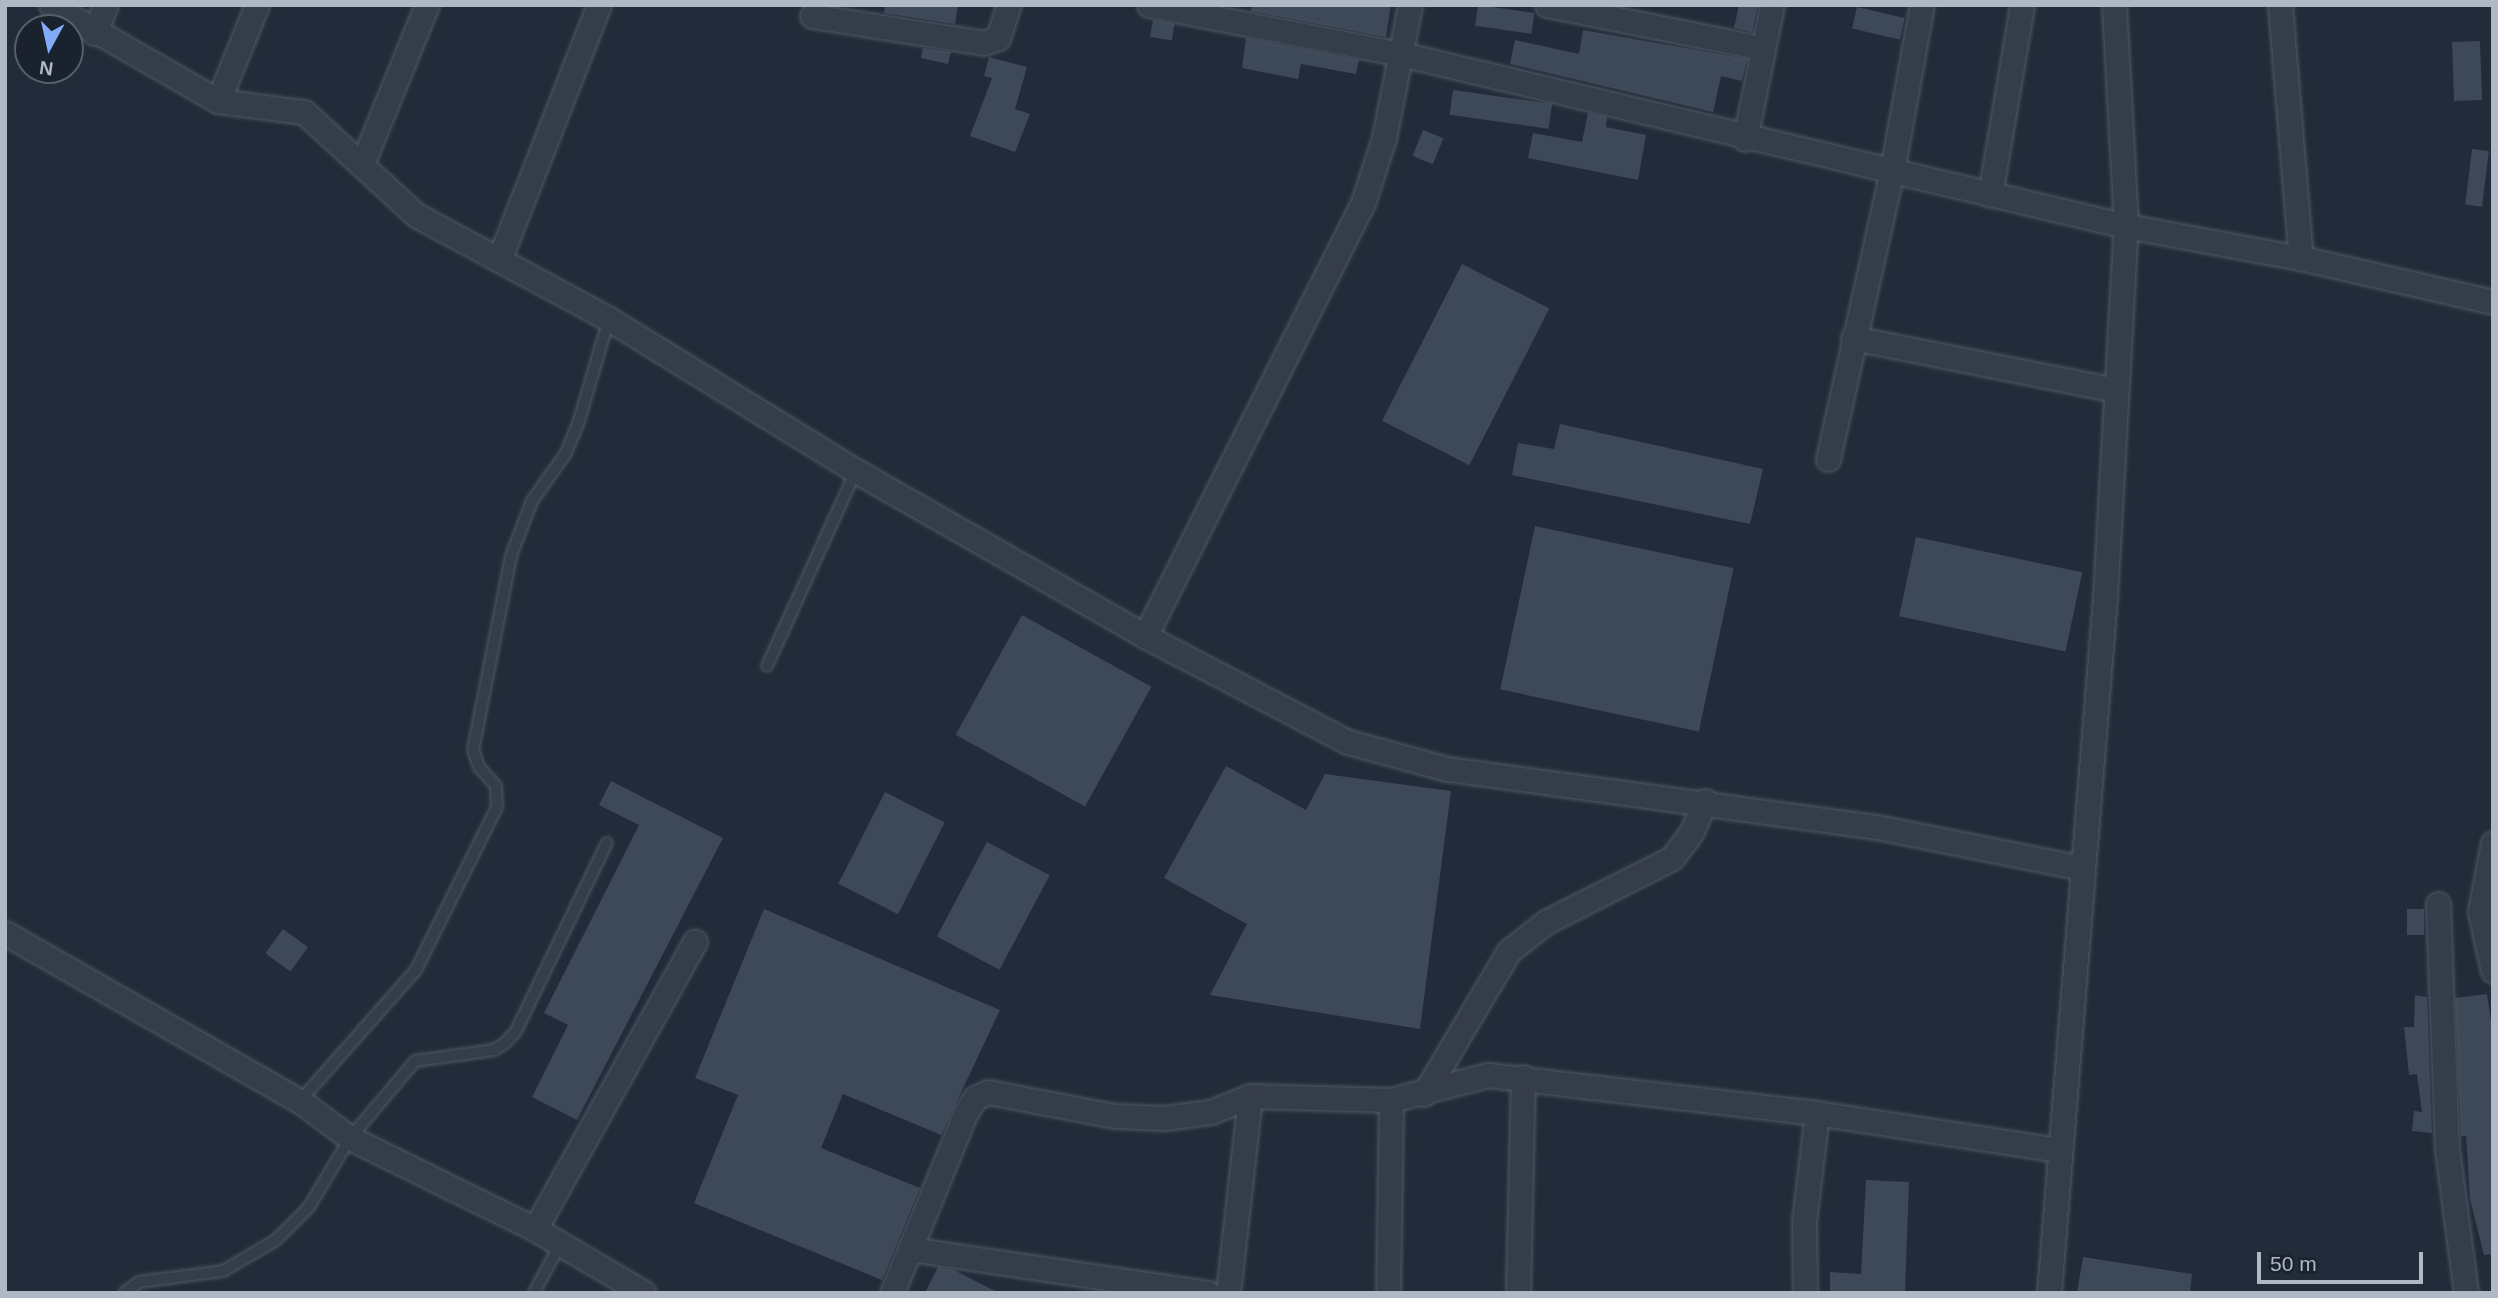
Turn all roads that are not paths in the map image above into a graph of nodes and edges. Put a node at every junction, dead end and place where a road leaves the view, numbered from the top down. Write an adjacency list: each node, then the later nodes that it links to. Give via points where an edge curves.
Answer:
1 (51, 5): 16 (street)
2 (106, 5): 16 (street)
3 (257, 5): 19 (street)
4 (427, 5): 21 (street)
5 (599, 5): 26 (street)
6 (1009, 5): 15 (street, via 998,38 984,43)
7 (1149, 5): 18 (street)
8 (1410, 5): 18 (street)
9 (1547, 5): 17 (street)
10 (1772, 5): 17 (street)
11 (1922, 5): 22 (street)
12 (2022, 5): 23 (street)
13 (2114, 5): 24 (street)
14 (2280, 5): 25 (street)
15 (812, 16)
16 (94, 33): 19 (street)
17 (1762, 48): 20 (street)
18 (1401, 54): 20 (street); 33 (street, via 1384,138 1363,203)
19 (218, 101): 21 (street, via 304,112)
20 (1745, 139): 22 (street)
21 (362, 164): 26 (street, via 416,215)
22 (1892, 171): 23 (street); 29 (street)
23 (1990, 195): 24 (street)
24 (2126, 226): 25 (street); 30 (street)
25 (2301, 258): 27 (street)
26 (499, 260): 28 (street)
27 (2493, 302)
28 (609, 319): 32 (street); 47 (lane, via 578,424 566,453 532,501 511,556 473,750 479,766 496,786 497,807 416,970)
29 (1853, 338): 30 (street); 31 (street)
30 (2116, 390): 38 (street, via 2105,597)
31 (1828, 459)
32 (856, 471): 33 (street); 34 (lane)
33 (1145, 636): 35 (street, via 1348,742 1447,769)
34 (767, 666)
35 (1705, 801): 38 (street, via 1877,827); 44 (street, via 1686,841 1672,858 1546,922 1509,951)
36 (2493, 843): 42 (street, via 2480,912)
37 (607, 844): 49 (lane, via 516,1031 494,1050 415,1061)
38 (2082, 868): 50 (street)
39 (2438, 904): 64 (street, via 2447,1149)
40 (5, 933): 47 (street)
41 (695, 942): 51 (street)
42 (2492, 966)
43 (1523, 1077): 44 (street, via 1478,1077); 48 (street); 61 (street)
44 (1424, 1094): 46 (street)
45 (1250, 1096): 46 (street); 53 (street, via 1211,1112 1152,1117 1115,1116 988,1092 975,1098 965,1114); 59 (street)
46 (1391, 1100): 60 (street)
47 (300, 1101): 49 (street)
48 (1817, 1113): 50 (street); 62 (street, via 1804,1222)
49 (350, 1138): 51 (street); 54 (lane, via 309,1207 276,1240 223,1272 139,1282)
50 (2059, 1150): 63 (street)
51 (536, 1229): 52 (street)
52 (560, 1244): 55 (lane); 56 (street)
53 (910, 1249): 57 (street); 58 (street)
54 (124, 1293)
55 (534, 1293)
56 (644, 1293)
57 (892, 1293)
58 (1208, 1293)
59 (1228, 1293)
60 (1388, 1293)
61 (1518, 1293)
62 (1805, 1293)
63 (2049, 1293)
64 (2466, 1293)

